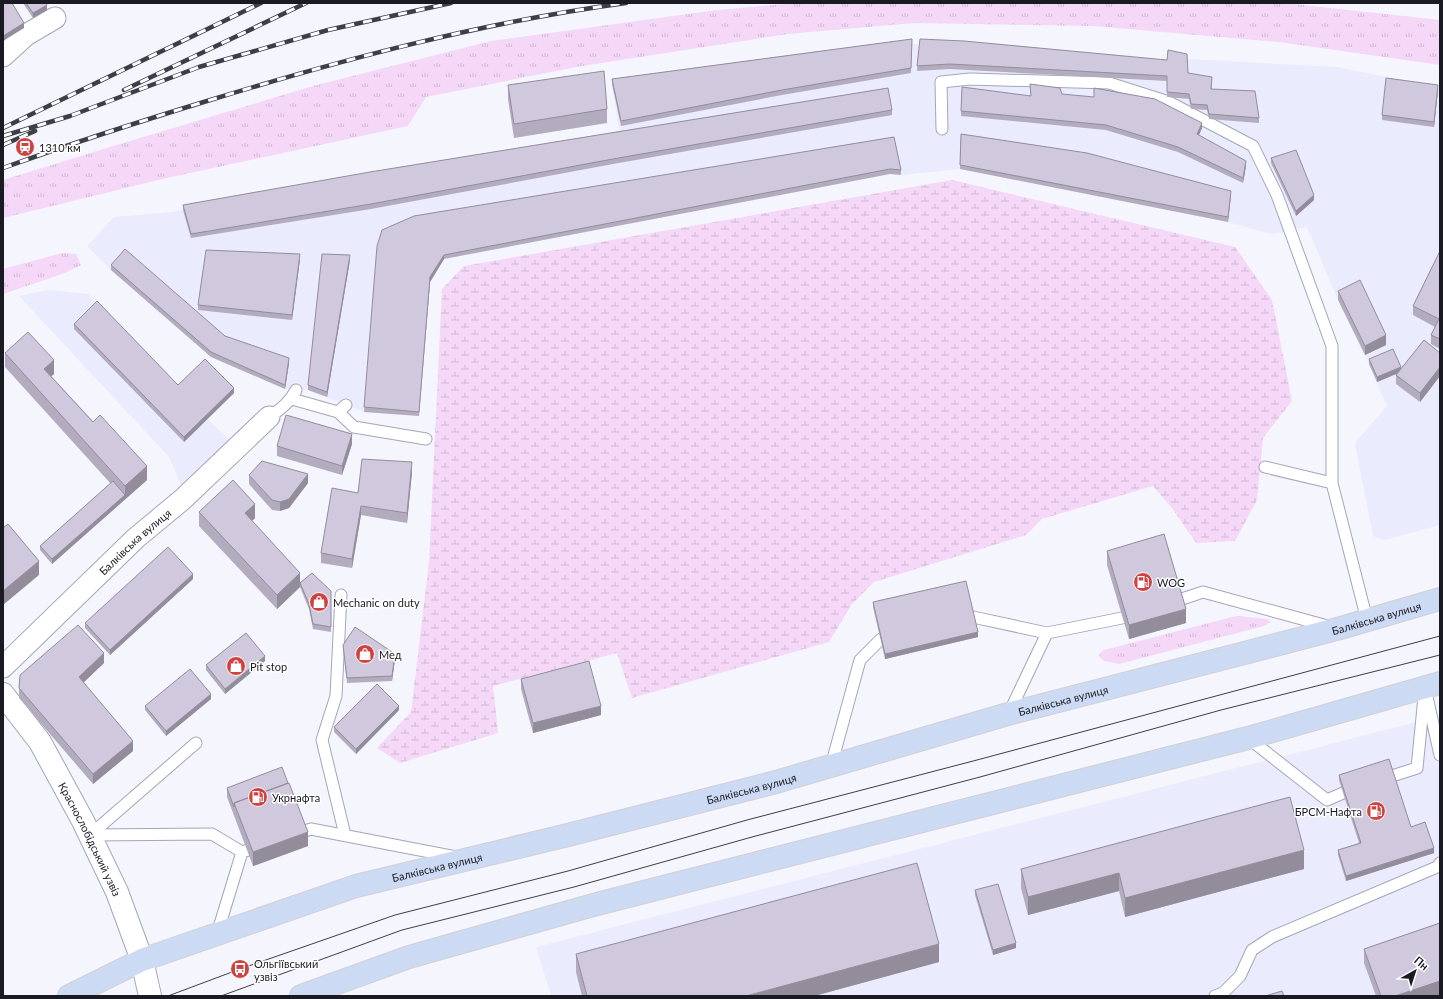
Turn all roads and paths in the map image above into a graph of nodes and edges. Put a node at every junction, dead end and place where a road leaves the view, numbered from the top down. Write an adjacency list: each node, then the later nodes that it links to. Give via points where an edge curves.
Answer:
1 (55, 18): 2 (street, via 26,35)
2 (3, 56)
3 (942, 129): 7 (lane, via 941,82 970,79 1109,83 1169,102 1253,146 1277,195 1332,346)
4 (269, 417): 5 (lane, via 283,407 294,394 342,409 354,427); 17 (street, Балківська вулиця, via 183,499 136,538)
5 (426, 439)
6 (1265, 467): 7 (lane)
7 (1332, 483): 13 (lane)
8 (341, 595): 28 (lane, via 336,696 322,740)
9 (1440, 599): 13 (main road, Балківська вулиця)
10 (1179, 600): 14 (lane, via 1203,592)
11 (973, 617): 15 (lane)
12 (1122, 618): 15 (lane)
13 (1367, 620): 14 (main road, Балківська вулиця)
14 (1337, 629): 20 (main road, Балківська вулиця)
15 (1048, 633): 20 (lane)
16 (881, 639): 24 (lane, via 860,660)
17 (3, 667)
18 (1433, 685): 21 (main road); 23 (lane); 25 (lane, via 1417,768)
19 (3, 694): 27 (main road, Краснослобідський узвіз, via 40,742)
20 (1008, 714): 24 (main road, Балківська вулиця)
21 (1248, 738): 26 (lane, via 1327,800); 38 (main road, via 597,904 409,957)
22 (196, 743): 27 (lane)
23 (1440, 755)
24 (831, 766): 32 (main road, Балківська вулиця)
25 (1392, 776)
26 (1343, 793)
27 (90, 835): 31 (lane, via 212,834); 35 (main road, Краснослобідський узвіз, via 117,892)
28 (345, 835): 29 (lane, via 311,828); 32 (lane)
29 (283, 838)
30 (269, 843): 31 (lane)
31 (242, 852): 34 (lane)
32 (466, 859): 34 (main road, Балківська вулиця, via 356,886)
33 (1440, 863): 39 (lane, via 1437,867 1272,937 1252,950 1240,976 1223,993)
34 (216, 934): 35 (main road, Балківська вулиця)
35 (142, 960): 36 (main road, Балківська вулиця); 37 (main road, Краснослобідський узвіз)
36 (69, 996)
37 (150, 996)
38 (300, 996)
39 (1214, 996)

